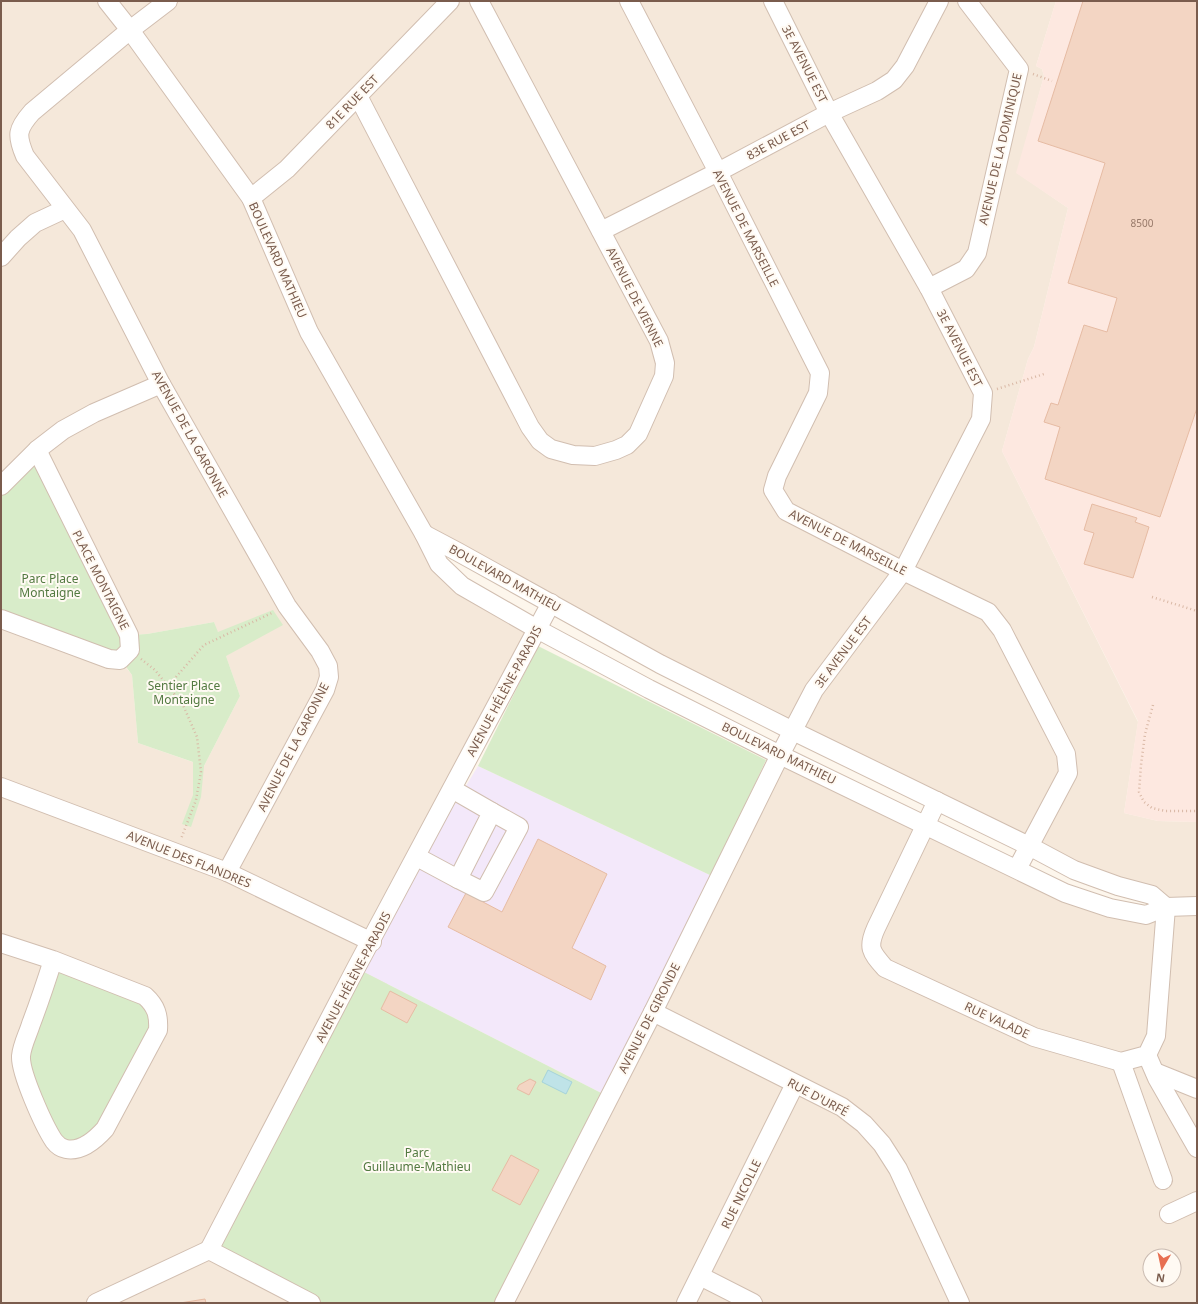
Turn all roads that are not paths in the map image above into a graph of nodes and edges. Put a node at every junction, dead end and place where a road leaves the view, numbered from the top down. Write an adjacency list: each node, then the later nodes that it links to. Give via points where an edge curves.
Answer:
1 (107, 1): 9 (street, BOULEVARD MATHIEU)
2 (168, 1): 9 (street, AVENUE DE LA GARONNE)
3 (450, 1): 10 (street, 81E RUE EST)
4 (479, 1): 15 (street, AVENUE DE VIENNE)
5 (629, 1): 12 (street, AVENUE DE MARSEILLE)
6 (773, 1): 11 (street, 3E AVENUE EST)
7 (939, 1): 11 (street, 83E RUE EST, via 905,66 894,80 877,91)
8 (967, 1): 17 (street, AVENUE DE LA DOMINIQUE, via 1019,70 977,253 966,269)
9 (130, 30): 13 (street, BOULEVARD MATHIEU); 14 (street, AVENUE DE LA GARONNE, via 32,112 19,133 20,144 26,156)
10 (358, 96): 13 (street, 81E RUE EST, via 287,170); 15 (street, AVENUE DE VIENNE, via 530,427 540,441 551,449 573,455 595,456 627,445 638,434 664,376 665,363 659,340)
11 (829, 113): 12 (street, 83E RUE EST); 17 (street, 3E AVENUE EST)
12 (718, 172): 15 (street, 83E RUE EST); 22 (street, AVENUE DE MARSEILLE, via 820,373 818,394 777,476 773,490 786,511)
13 (251, 198): 21 (street, BOULEVARD MATHIEU, via 309,332)
14 (65, 209): 16 (street, via 35,223); 18 (street, AVENUE DE LA GARONNE, via 82,230)
15 (601, 231)
16 (1, 257)
17 (929, 288): 22 (street, 3E AVENUE EST, via 983,393 981,419)
18 (161, 384): 19 (street, via 94,413 63,430); 36 (street, AVENUE DE LA GARONNE, via 287,606 328,666 329,676 325,690)
19 (37, 450): 20 (street); 24 (street, PLACE MONTAIGNE, via 129,635 130,650 120,660 109,659)
20 (1, 486)
21 (424, 534): 23 (street, BOULEVARD MATHIEU); 25 (street, BOULEVARD MATHIEU, via 439,564 462,586)
22 (903, 571): 26 (street, 3E AVENUE EST, via 814,690); 33 (street, AVENUE DE MARSEILLE, via 988,612 1002,630 1066,754 1068,773)
23 (551, 603): 25 (street, AVENUE HÉLÈNE-PARADIS); 26 (street, BOULEVARD MATHIEU, via 660,664)
24 (1, 619)
25 (537, 629): 27 (street, BOULEVARD MATHIEU, via 649,689); 29 (street, AVENUE HÉLÈNE-PARADIS)
26 (793, 732): 27 (street, AVENUE DE GIRONDE); 30 (street, BOULEVARD MATHIEU)
27 (780, 754): 32 (street, BOULEVARD MATHIEU); 43 (street, AVENUE DE GIRONDE)
28 (1, 787): 36 (street, AVENUE DES FLANDRES)
29 (452, 789): 31 (street); 34 (street, AVENUE HÉLÈNE-PARADIS)
30 (937, 801): 32 (street, RUE VALADE); 33 (street, BOULEVARD MATHIEU)
31 (492, 812): 37 (street); 37 (street, via 519,827 484,892)
32 (925, 824): 35 (street, BOULEVARD MATHIEU); 45 (street, RUE VALADE, via 871,939 871,949 876,958 885,968 1034,1037)
33 (1028, 846): 35 (street, AVENUE DE MARSEILLE); 39 (street, BOULEVARD MATHIEU, via 1074,870 1152,895)
34 (416, 857): 37 (street); 40 (street, AVENUE HÉLÈNE-PARADIS)
35 (1017, 869): 39 (street, BOULEVARD MATHIEU, via 1066,893 1110,908 1146,915)
36 (227, 872): 40 (street, AVENUE DES FLANDRES)
37 (458, 879)
38 (1197, 906): 39 (street, BOULEVARD MATHIEU)
39 (1166, 907): 44 (street, via 1156,1036)
40 (372, 942): 53 (street, AVENUE HÉLÈNE-PARADIS)
41 (1, 943): 42 (street)
42 (53, 960): 42 (street, via 145,996 152,1003 159,1020 158,1030 105,1129 86,1145 67,1150 54,1142 35,1103 21,1062)
43 (653, 1012): 47 (street, RUE D'URFÉ); 57 (street, AVENUE DE GIRONDE)
44 (1147, 1055): 45 (street); 46 (street)
45 (1121, 1062): 50 (street)
46 (1155, 1072): 48 (street); 49 (street)
47 (795, 1084): 54 (street, RUE NICOLLE); 60 (street, RUE D'URFÉ, via 842,1107 864,1124 882,1144 898,1169)
48 (1197, 1089)
49 (1197, 1148)
50 (1163, 1180)
51 (1197, 1201): 52 (street)
52 (1168, 1214)
53 (209, 1250): 55 (street); 56 (street)
54 (700, 1276): 58 (street, RUE NICOLLE); 59 (street)
55 (96, 1303)
56 (311, 1303)
57 (504, 1303)
58 (686, 1303)
59 (753, 1303)
60 (960, 1303)

